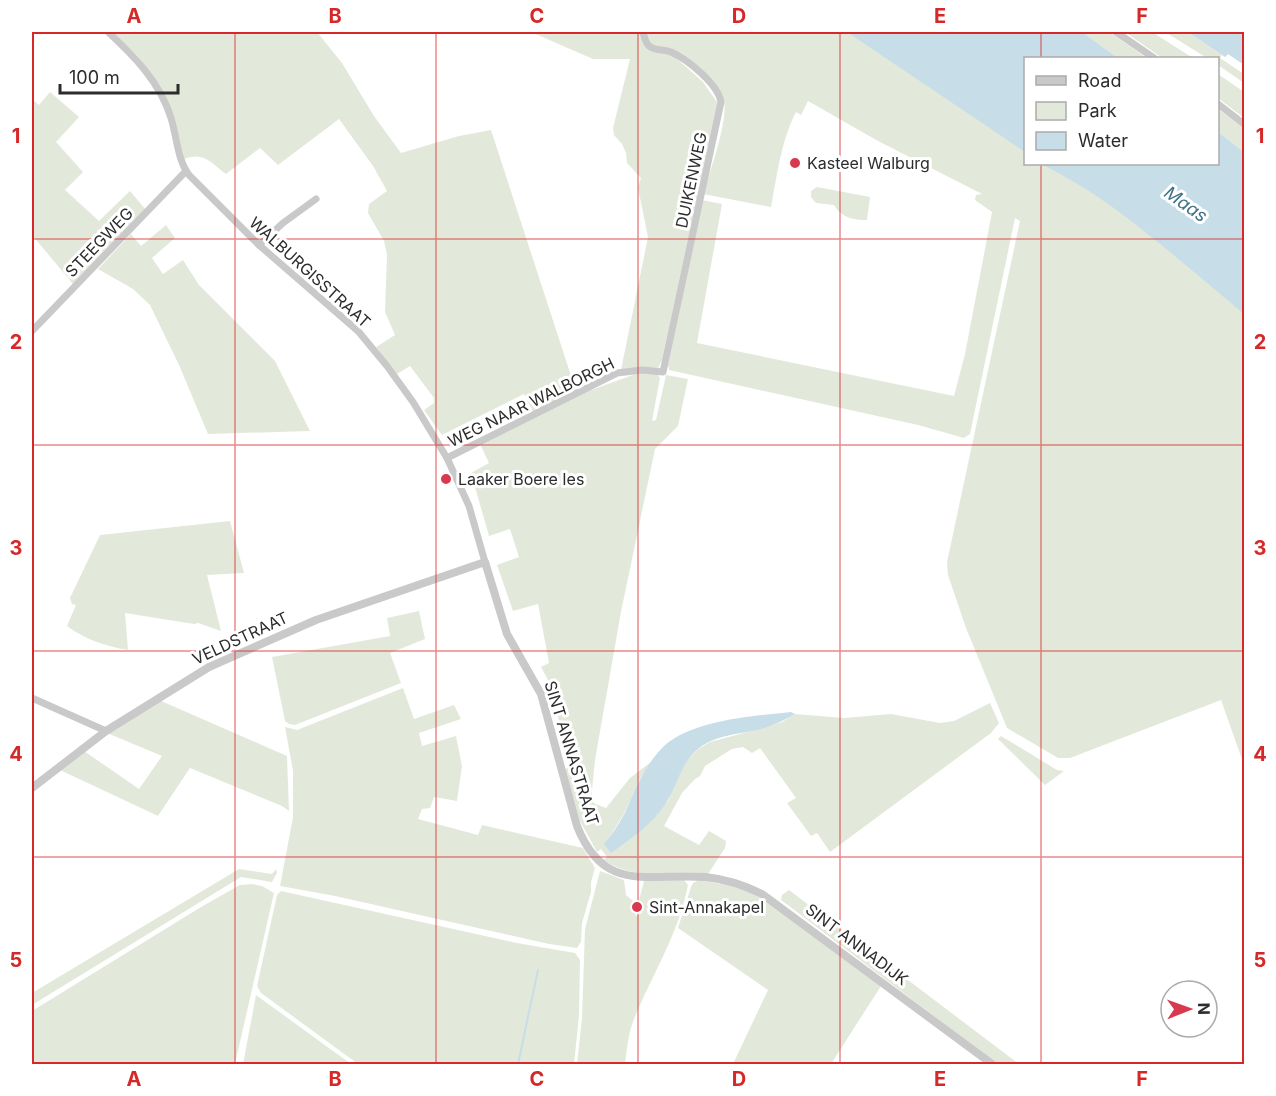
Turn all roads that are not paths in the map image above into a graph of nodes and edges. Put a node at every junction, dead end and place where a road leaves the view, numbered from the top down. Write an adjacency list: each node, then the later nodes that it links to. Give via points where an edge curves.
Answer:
1 (108, 32): 7 (street, via 141,64 156,86 171,117)
2 (643, 32): 11 (street, DUIKENWEG, via 650,47 672,53 704,77 721,102)
3 (1116, 32): 4 (street)
4 (1153, 57)
5 (1219, 105): 6 (street)
6 (1245, 124)
7 (186, 171): 9 (street, WALBURGISSTRAAT); 10 (street, STEEGWEG)
8 (316, 200): 9 (street)
9 (259, 245): 12 (street, WALBURGISSTRAAT, via 358,331 413,402)
10 (32, 331)
11 (663, 372): 12 (street, WEG NAAR WALBORGH, via 617,374)
12 (447, 458): 13 (street, WALBURGISSTRAAT, via 469,506)
13 (485, 562): 15 (street, VELDSTRAAT, via 316,620 256,645 209,667); 17 (street, SINT ANNASTRAAT, via 505,627 541,694 585,845 601,864 621,874)
14 (32, 698): 15 (street)
15 (106, 731): 16 (street, VELDSTRAAT)
16 (32, 788)
17 (691, 877): 18 (street, SINT ANNADIJK, via 724,880 762,894)
18 (992, 1065)

